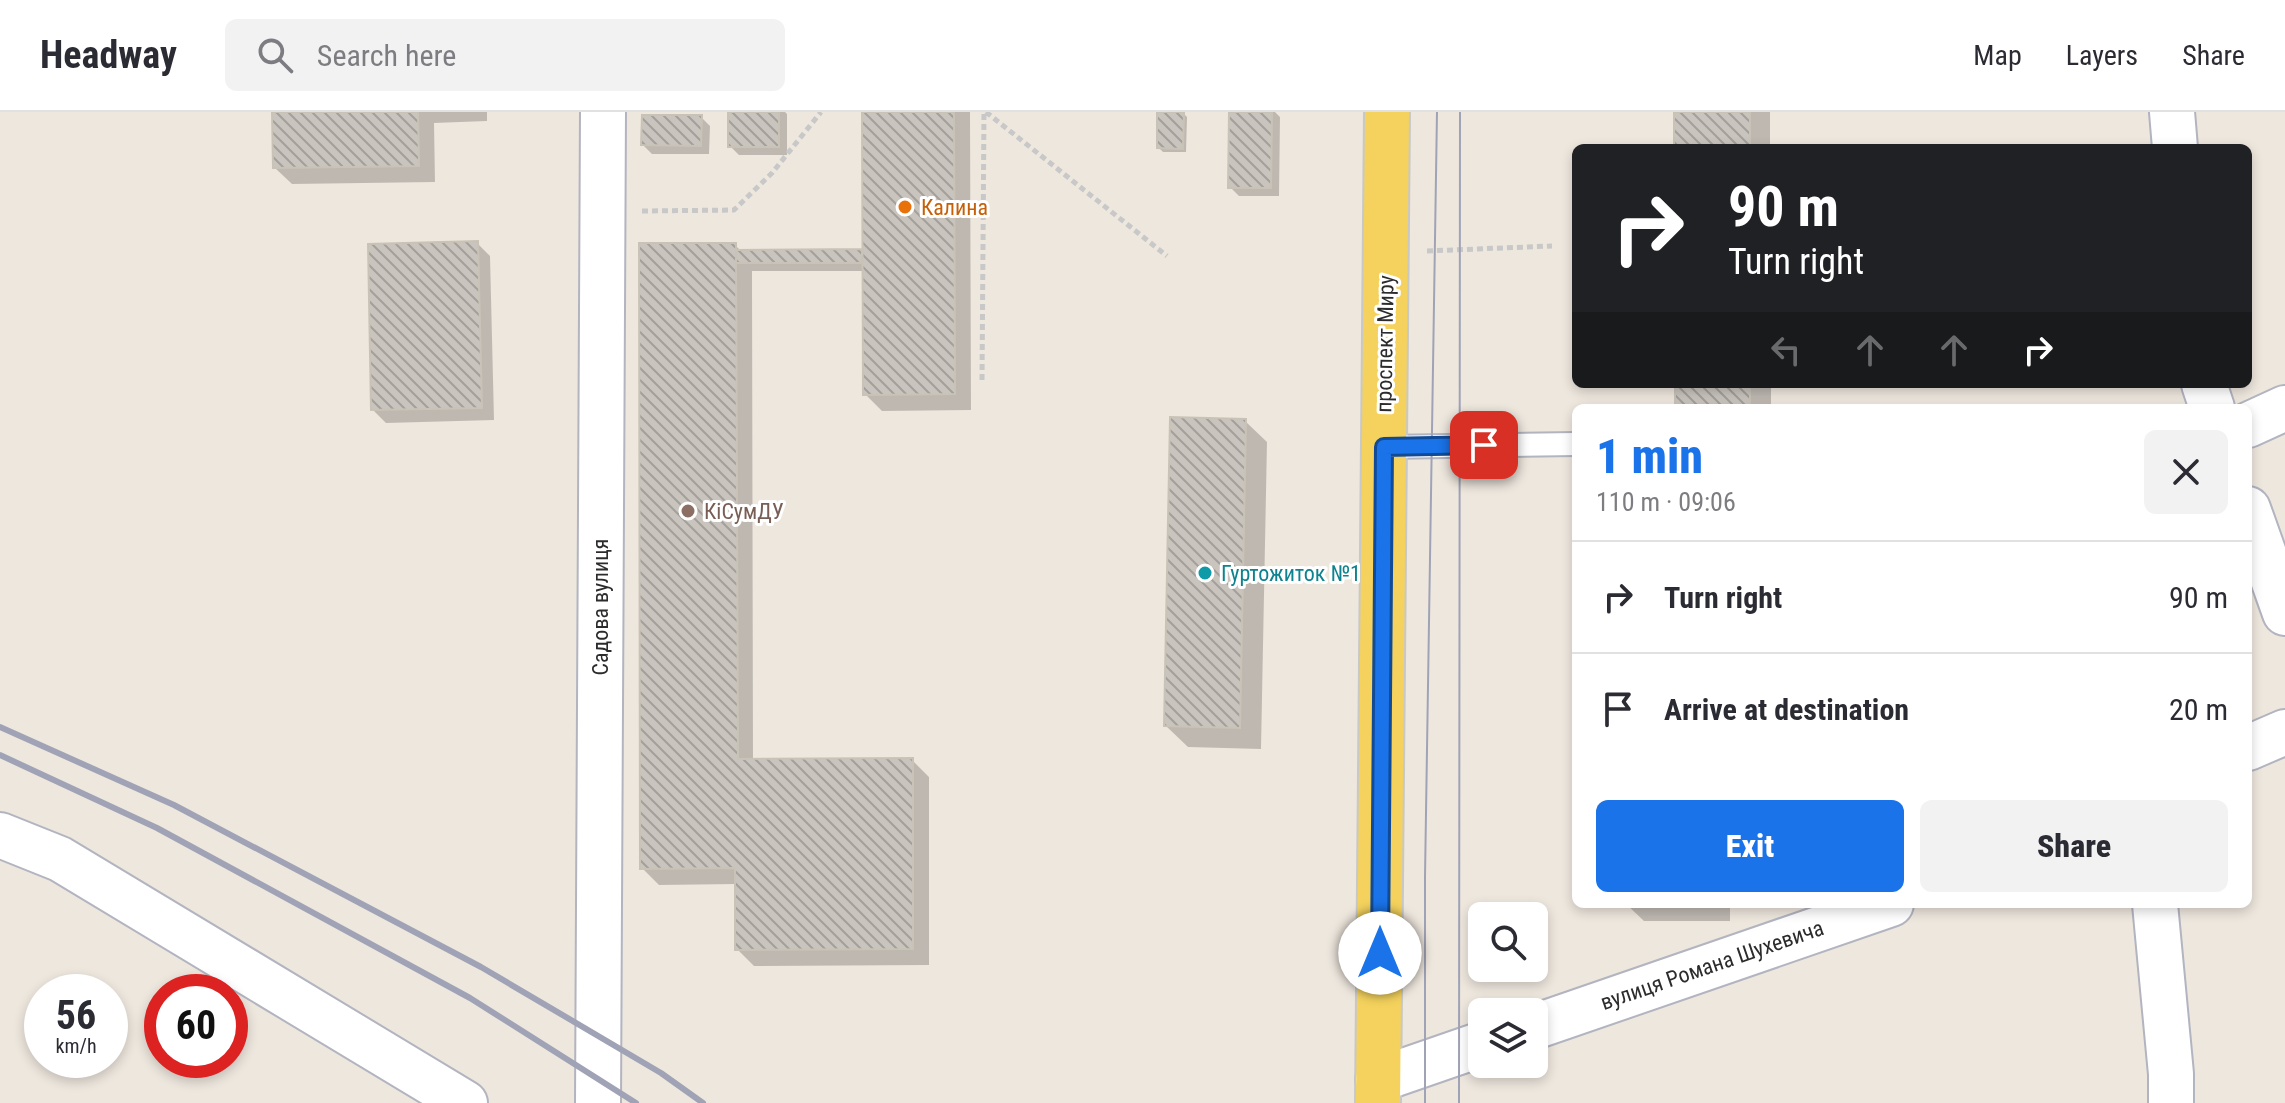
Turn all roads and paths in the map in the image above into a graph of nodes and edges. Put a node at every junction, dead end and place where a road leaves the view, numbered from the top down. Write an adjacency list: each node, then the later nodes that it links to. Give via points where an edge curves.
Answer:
1 (603, 112): 7 (street, Садова вулиця)
2 (821, 112): 7 (path, via 734,210)
3 (985, 112): 10 (path); 11 (path)
4 (1387, 112): 15 (main road, проспект Миру)
5 (2172, 112): 6 (street)
6 (2175, 144)
7 (603, 211): 27 (street, Садова вулиця)
8 (1552, 246): 9 (path)
9 (1414, 252)
10 (1167, 256)
11 (982, 380)
12 (2285, 408): 13 (street)
13 (2252, 423)
14 (1572, 444): 15 (lane)
15 (1384, 447): 25 (main road, проспект Миру)
16 (2252, 520): 17 (street)
17 (2285, 613)
18 (2285, 732): 19 (street)
19 (2252, 746)
20 (0, 835): 26 (street, via 60,859)
21 (1879, 908): 23 (street, вулиця Романа Шухевича)
22 (2155, 908): 28 (street)
23 (1548, 1022)
24 (1468, 1050): 25 (street)
25 (1378, 1092)
26 (465, 1103)
27 (598, 1103)
28 (2171, 1103)

